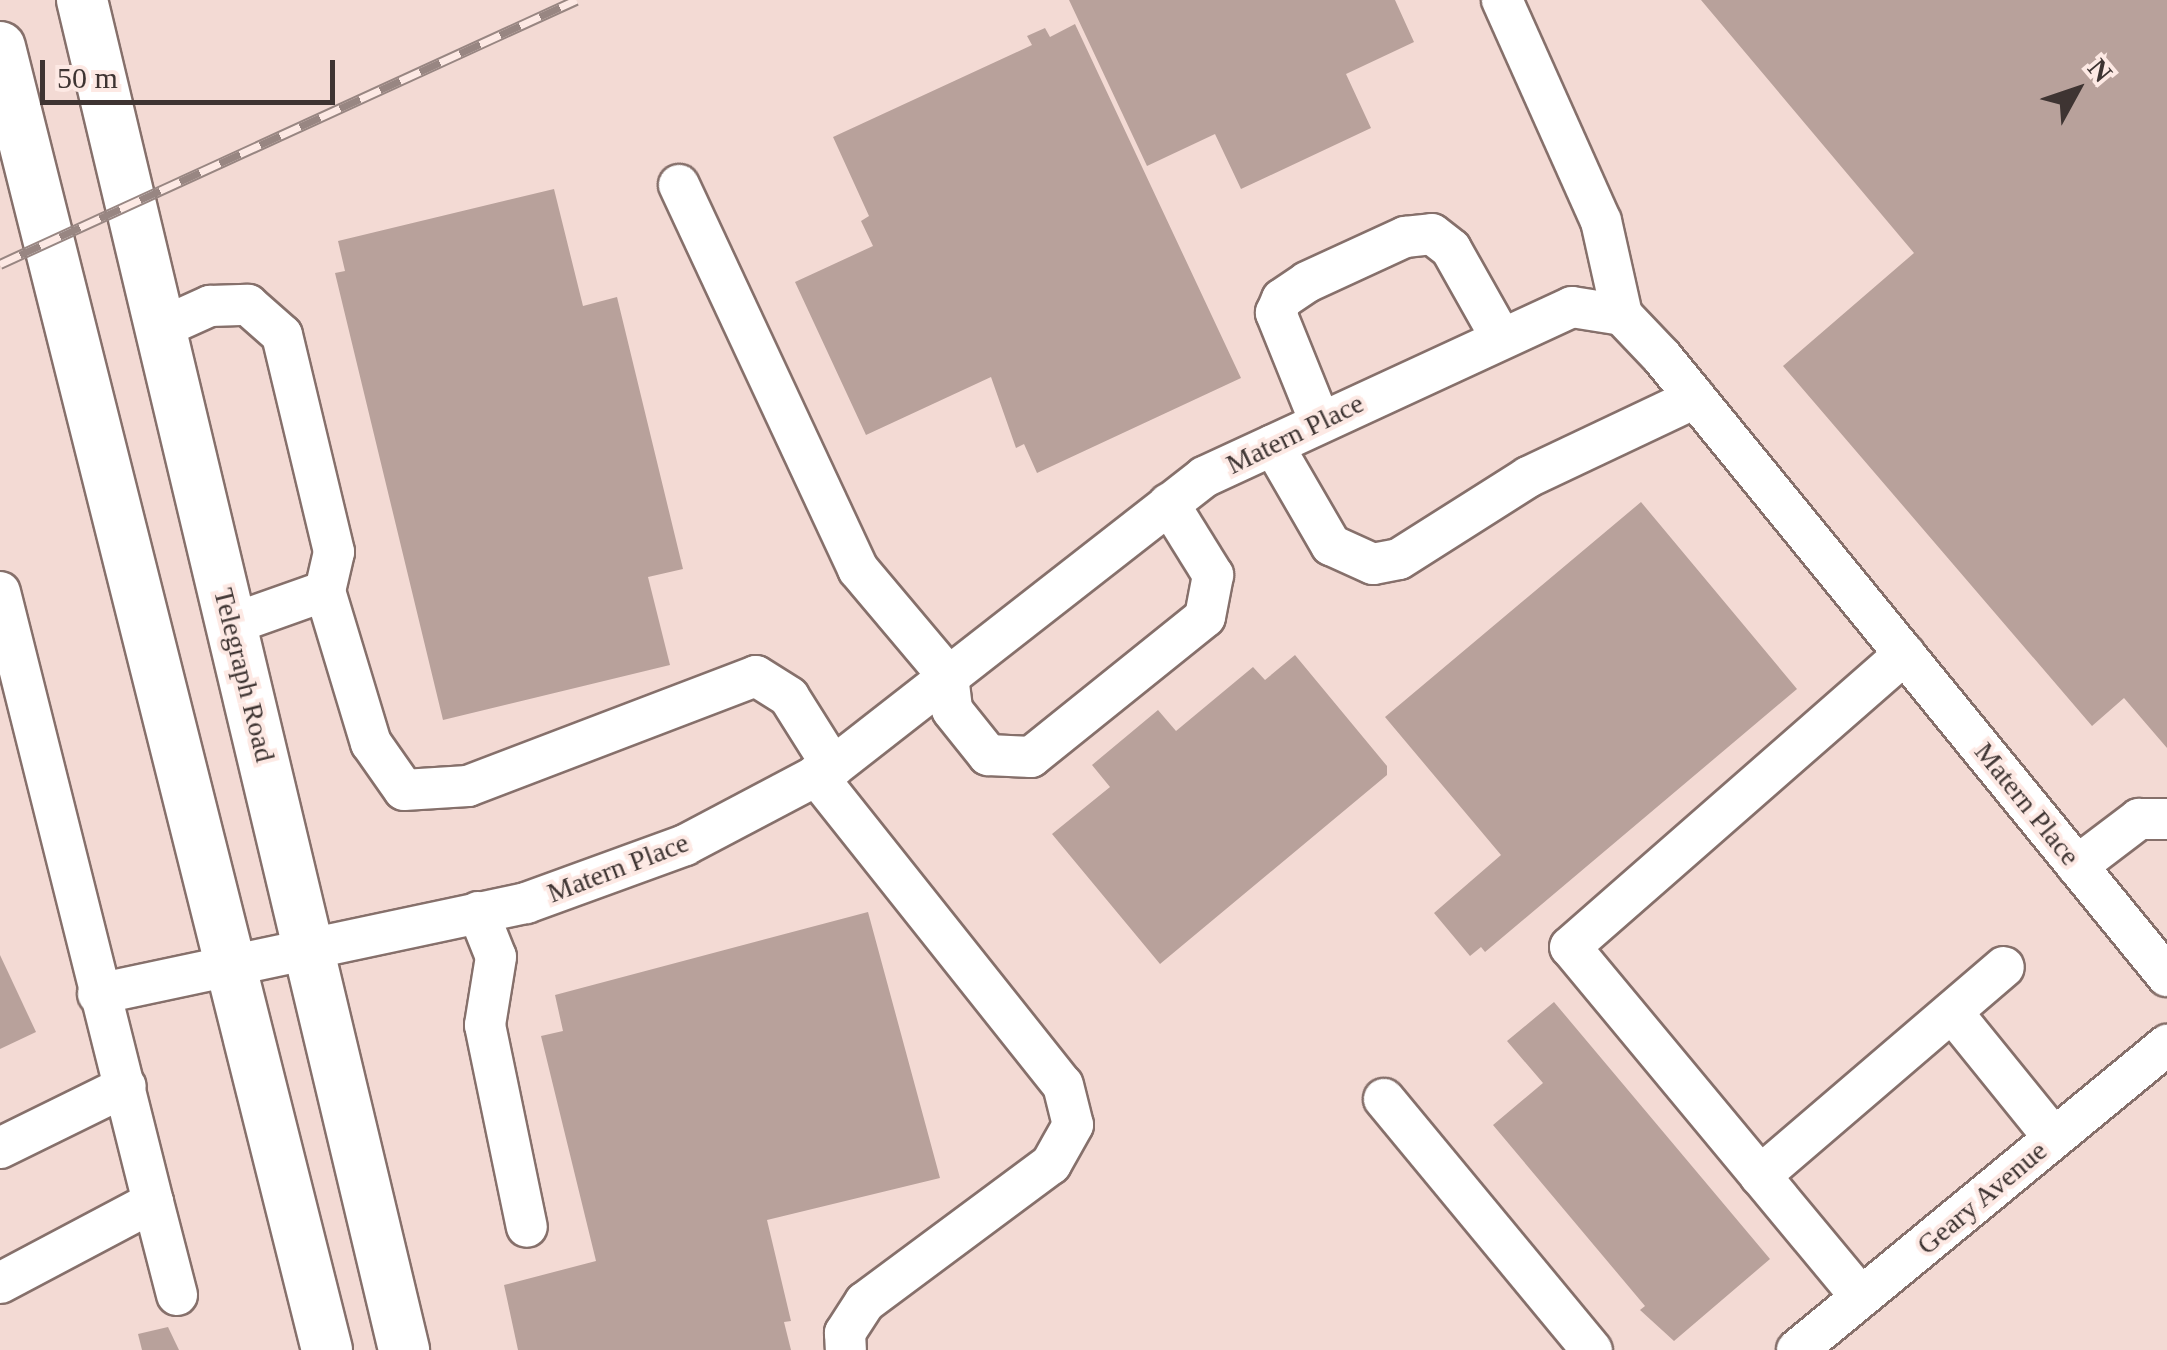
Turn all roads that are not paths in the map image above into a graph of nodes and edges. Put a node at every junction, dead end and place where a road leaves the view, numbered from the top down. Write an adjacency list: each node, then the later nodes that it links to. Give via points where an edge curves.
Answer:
1 (82, 0): 6 (main road, Telegraph Road)
2 (1502, 0): 5 (street, via 1601,221)
3 (0, 48): 22 (main road)
4 (679, 185): 16 (street, via 858,568)
5 (1622, 315): 7 (street, Matern Place, via 1572,307); 8 (street, Matern Place)
6 (161, 328): 12 (street, via 210,306 248,305 282,334 334,552); 14 (main road, Telegraph Road)
7 (1500, 336): 9 (street, Matern Place); 9 (street, via 1451,249 1432,234 1406,237 1307,282 1276,313)
8 (1696, 398): 10 (street, via 1528,477 1398,559 1372,564 1331,545); 15 (street, Matern Place)
9 (1320, 422): 10 (street, Matern Place)
10 (1272, 444): 11 (street, Matern Place)
11 (1169, 504): 16 (street, Matern Place); 16 (street, via 1212,574 1204,617 1030,757 988,755 952,710)
12 (325, 591): 14 (street); 17 (street, via 371,743 404,790 468,786 756,676 789,697)
13 (0, 592): 25 (street)
14 (232, 624): 21 (main road, Telegraph Road)
15 (1905, 654): 19 (street, Matern Place); 32 (street, via 1570,947)
16 (948, 676): 17 (street, Matern Place)
17 (825, 771): 20 (street, Matern Place, via 685,845 526,903); 40 (street, via 1063,1084 1073,1125 1050,1164 866,1302 845,1332)
18 (2167, 818): 19 (street, via 2139,819)
19 (2078, 866): 24 (street, Matern Place)
20 (478, 912): 21 (street, Matern Place); 34 (street, via 496,957 485,1025)
21 (310, 948): 22 (street, Matern Place); 39 (main road, Telegraph Road)
22 (229, 965): 25 (street, Matern Place); 38 (main road)
23 (2004, 967): 26 (street)
24 (2167, 976)
25 (98, 994): 28 (street)
26 (1952, 1012): 30 (street); 32 (street)
27 (2167, 1045): 30 (street, Geary Avenue)
28 (126, 1086): 31 (street); 33 (street)
29 (1384, 1098): 41 (street)
30 (2054, 1138): 37 (street, Geary Avenue)
31 (0, 1148)
32 (1760, 1176): 37 (street)
33 (153, 1202): 35 (street); 36 (street)
34 (527, 1226)
35 (0, 1283)
36 (176, 1294)
37 (1861, 1297): 42 (street, Geary Avenue)
38 (327, 1350)
39 (404, 1350)
40 (846, 1350)
41 (1592, 1350)
42 (1797, 1350)

